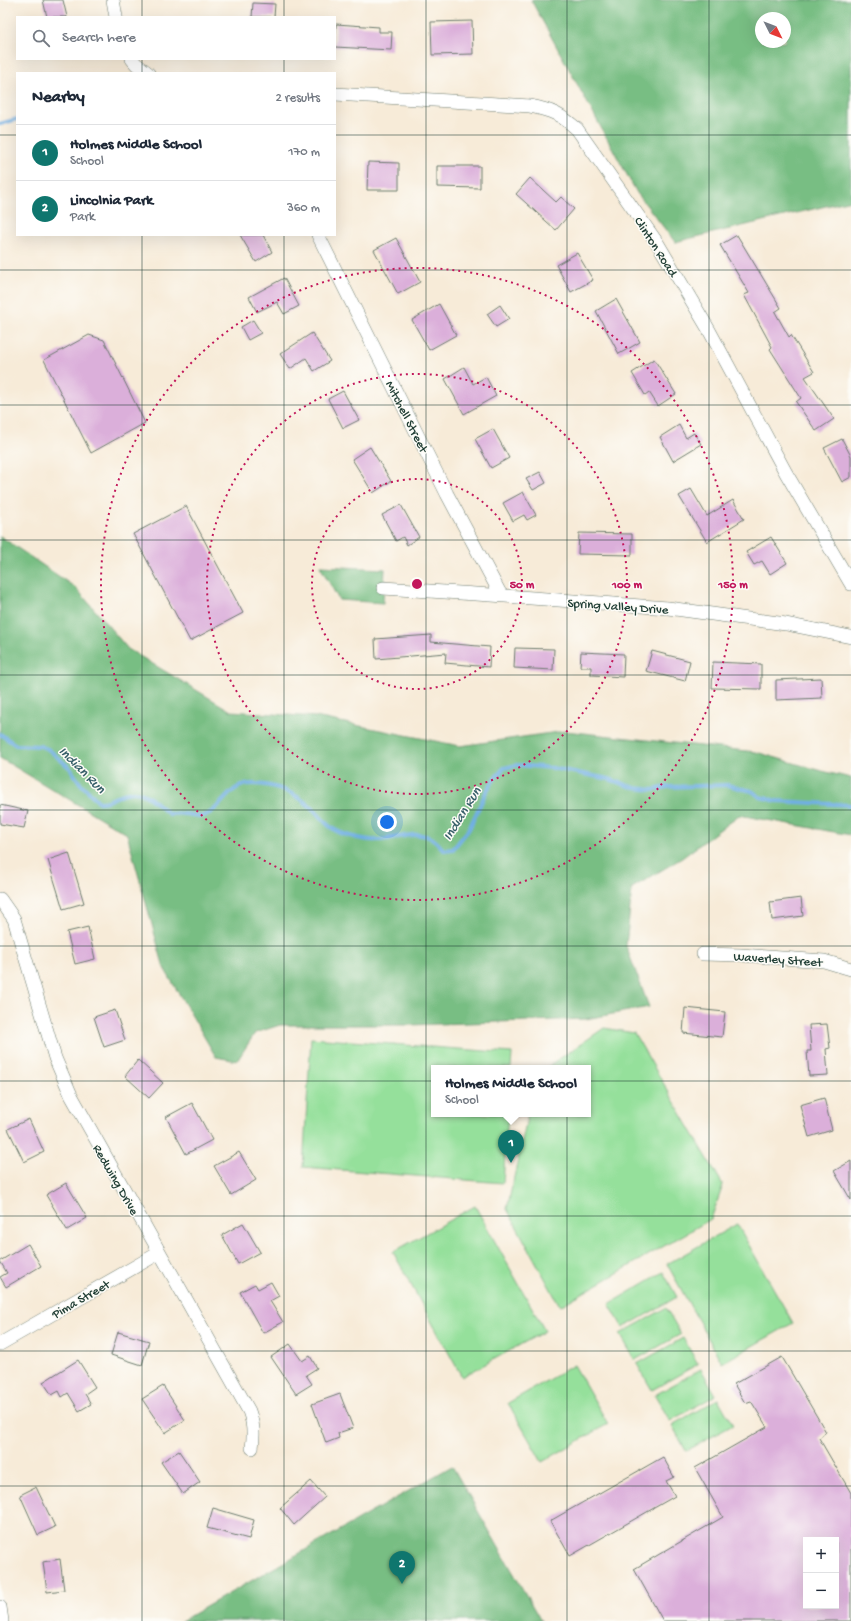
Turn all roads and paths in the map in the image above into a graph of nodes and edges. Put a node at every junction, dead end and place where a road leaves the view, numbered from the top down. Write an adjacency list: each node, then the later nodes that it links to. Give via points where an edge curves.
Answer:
1 (113, 0): 2 (street)
2 (116, 16)
3 (133, 60): 4 (street)
4 (147, 72)
5 (336, 94): 7 (street, Clinton Road, via 530,106 550,110 577,129 662,250)
6 (318, 236): 9 (street, Mitchell Street, via 447,494)
7 (851, 584)
8 (383, 588): 9 (street, Spring Valley Drive)
9 (501, 596): 10 (street, Spring Valley Drive, via 728,615)
10 (851, 637)
11 (0, 899): 14 (street, Redwing Drive, via 14,919 61,1075)
12 (703, 954): 13 (street, Waverley Street, via 824,961)
13 (851, 969)
14 (160, 1253): 15 (street, Pima Street); 16 (street, Redwing Drive, via 249,1411 254,1434)
15 (0, 1344)
16 (252, 1448)
17 (0, 1607): 18 (street)
18 (2, 1621)

